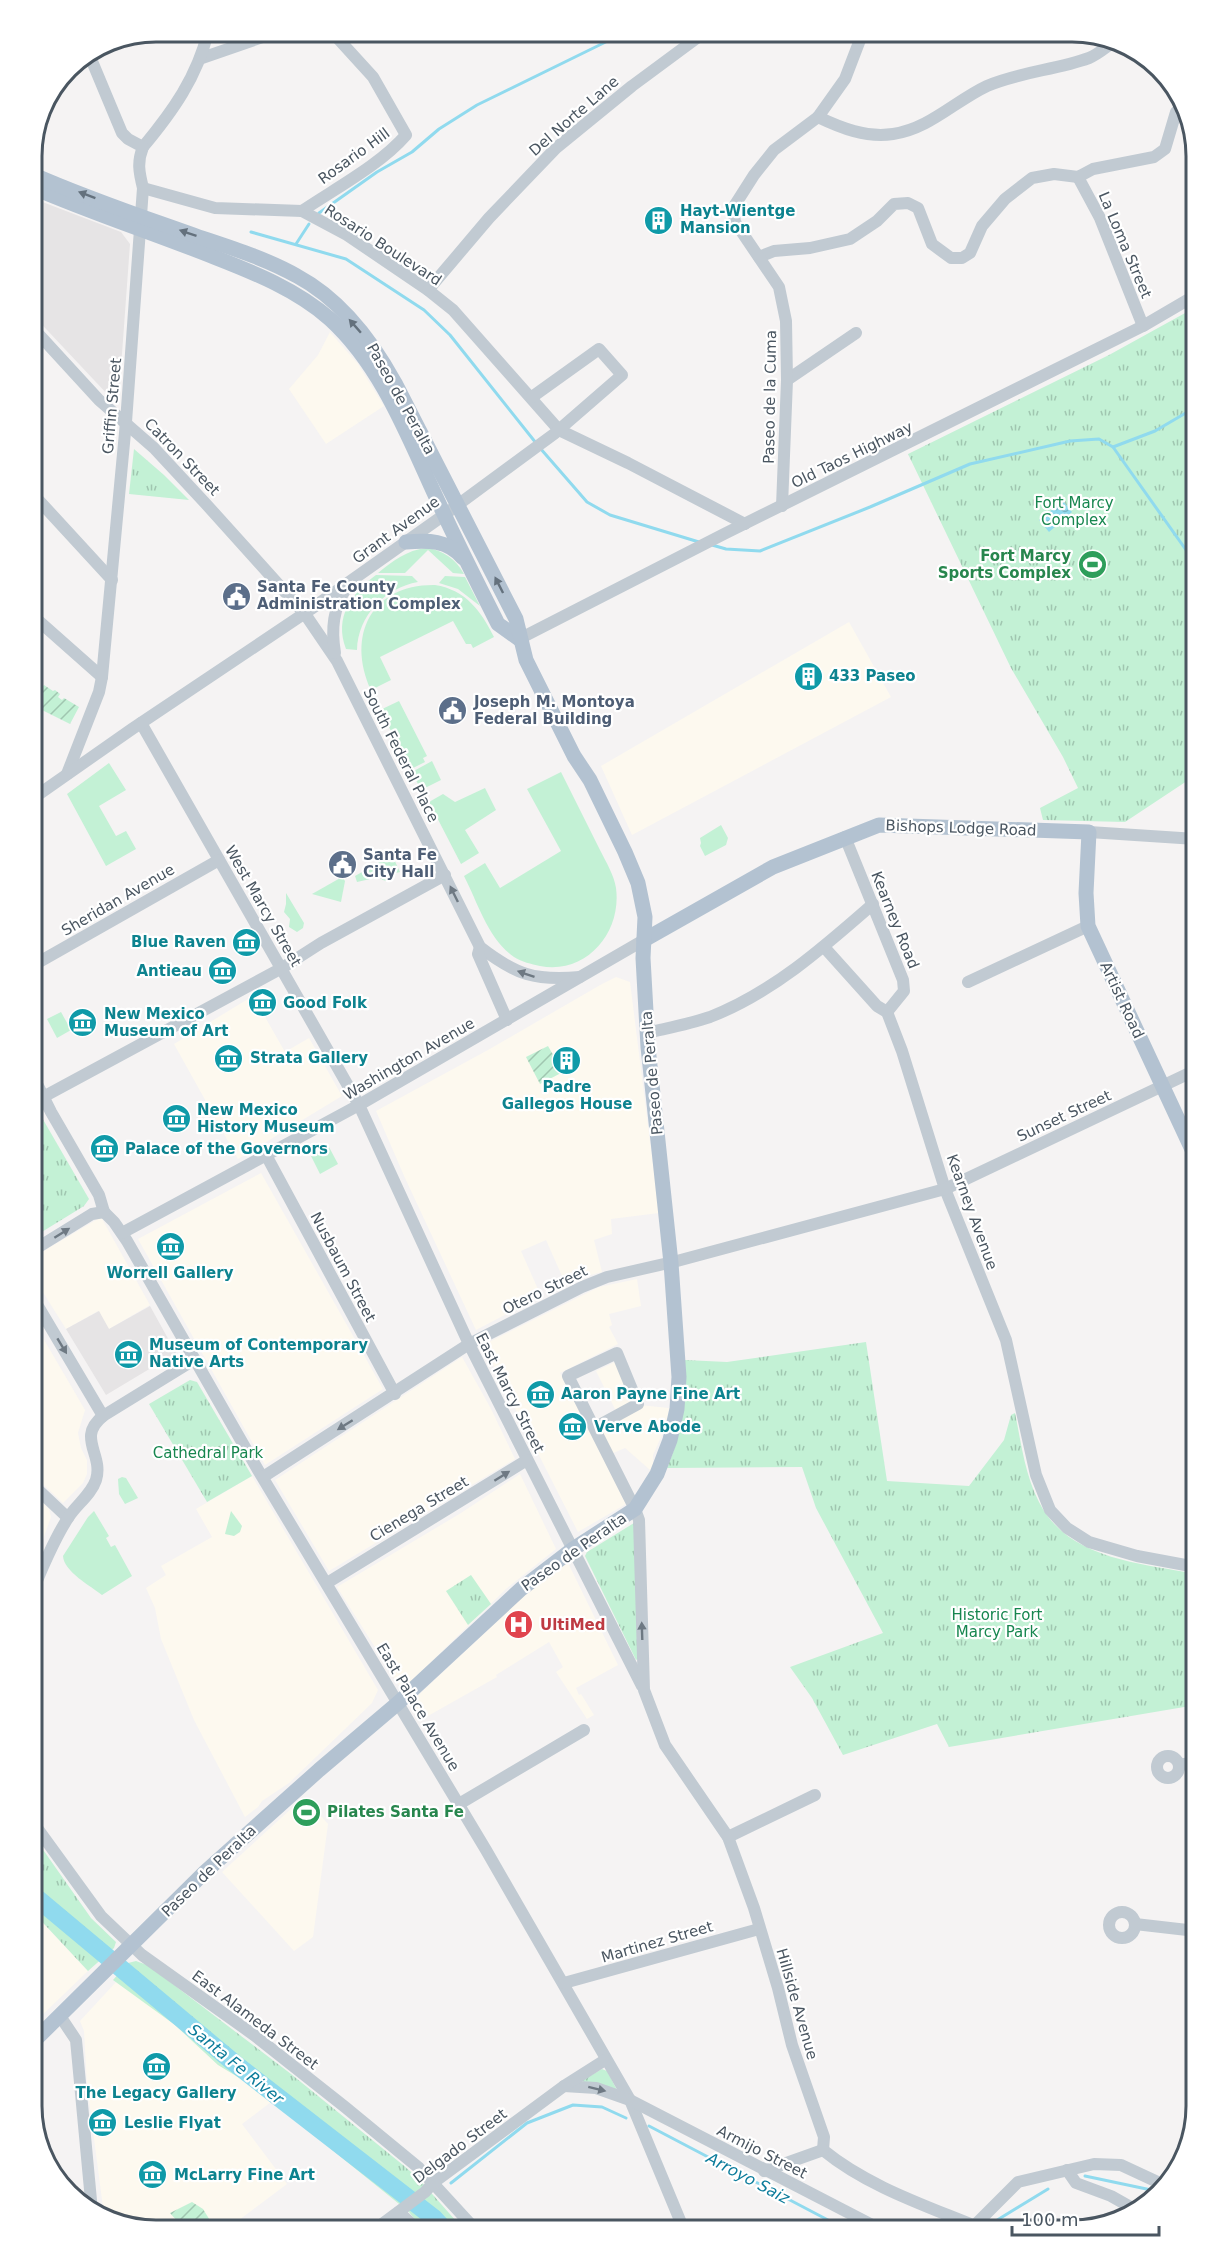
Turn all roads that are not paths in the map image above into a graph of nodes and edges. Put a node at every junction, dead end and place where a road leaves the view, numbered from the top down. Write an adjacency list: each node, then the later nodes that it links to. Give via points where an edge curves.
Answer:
1 (206, 42): 7 (street)
2 (248, 42): 7 (street)
3 (341, 42): 16 (street, Rosario Hill, via 373,77 406,135 383,156)
4 (691, 42): 20 (street, Del Norte Lane, via 556,148)
5 (859, 42): 10 (street, Paseo de la Cuma, via 845,79)
6 (1106, 47): 10 (street, via 1091,57 988,86 922,126 892,134 864,134)
7 (202, 58): 11 (street, via 180,98)
8 (91, 63): 11 (street, via 122,133)
9 (1176, 112): 12 (street, via 1165,149 1154,157)
10 (818, 117): 18 (street, Paseo de la Cuma, via 774,150 733,208 735,222)
11 (143, 147): 14 (street, Griffin Street, via 138,170)
12 (1078, 177): 18 (street, via 1054,174 1032,178 982,226 970,253 962,258 951,258 932,244 918,208 908,203 894,204 850,239); 23 (street, La Loma Street, via 1100,218)
13 (42, 178): 17 (main road, Paseo de Peralta, one-way to 13)
14 (144, 188): 16 (street, Rosario Boulevard, via 215,208); 17 (street, Griffin Street)
15 (42, 191): 17 (main road, Paseo de Peralta)
16 (302, 211): 20 (street, Rosario Boulevard, via 347,235)
17 (141, 222): 19 (main road, Paseo de Peralta); 28 (street, Griffin Street); 31 (main road, Paseo de Peralta, one-way to 17, via 382,360 335,304 297,276 264,260)
18 (759, 257): 26 (street, Paseo de la Cuma, via 779,287 786,321)
19 (239, 267): 21 (main road, via 248,279 272,289); 33 (main road, Paseo de Peralta, via 302,299 348,339 391,403)
20 (428, 290): 27 (street, Rosario Boulevard, via 453,310)
21 (276, 297)
22 (1186, 301): 23 (street, Old Taos Highway)
23 (1143, 326): 32 (street, Old Taos Highway)
24 (856, 333): 26 (street)
25 (42, 338): 28 (street, Catron Street, via 99,400)
26 (787, 380): 32 (street, Paseo de la Cuma)
27 (532, 397): 29 (street, Rosario Boulevard); 29 (street, Grant Avenue, via 598,349 622,375)
28 (126, 422): 37 (street, Griffin Street); 39 (street, Catron Street)
29 (556, 432): 31 (street, Grant Avenue); 34 (street, Rosario Boulevard, via 628,463)
30 (42, 504): 37 (street)
31 (457, 504): 33 (street, Grant Avenue); 41 (main road, Paseo de Peralta, one-way to 31, via 516,619)
32 (782, 506): 34 (street, Old Taos Highway)
33 (444, 515): 35 (street, Grant Avenue); 36 (main road, Paseo de Peralta)
34 (745, 524): 41 (street, Old Taos Highway)
35 (406, 542): 36 (main road, via 431,540 445,545); 38 (street, Grant Avenue)
36 (469, 565): 41 (main road, Paseo de Peralta, via 498,624)
37 (112, 580): 43 (street, Griffin Street)
38 (352, 580): 39 (street, Grant Avenue); 42 (street, via 333,620)
39 (305, 614): 42 (street, South Federal Place); 44 (street, Grant Avenue)
40 (42, 624): 43 (street)
41 (519, 639): 54 (main road, Paseo de Peralta, via 634,873 645,917)
42 (337, 660): 51 (street, South Federal Place)
43 (102, 677): 45 (street, Griffin Street)
44 (141, 723): 45 (street, Grant Avenue); 50 (street, West Marcy Street)
45 (68, 774): 46 (street, Grant Avenue)
46 (42, 793)
47 (1089, 832): 48 (main road, Bishops Lodge Road, via 890,824); 49 (street, Bishops Lodge Road); 53 (main road, Artist Road)
48 (845, 837): 52 (street, Kearney Road); 54 (main road, Bishops Lodge Road, via 772,867)
49 (1186, 838)
50 (219, 860): 57 (street, Sheridan Avenue); 58 (street, West Marcy Street)
51 (445, 875): 55 (street, South Federal Place, one-way to 51); 58 (street)
52 (873, 904): 56 (street); 61 (street, Kearney Road, via 903,980 904,991)
53 (1088, 926): 60 (street); 65 (main road, Artist Road)
54 (644, 940): 59 (street, Washington Avenue); 63 (main road, Paseo de Peralta)
55 (480, 947): 59 (street, one-way to 55, via 548,979 526,975); 62 (street, South Federal Place, via 478,954)
56 (824, 947): 61 (street, Kearney Avenue, via 877,1006); 63 (street, via 768,987 728,1009)
57 (42, 960)
58 (282, 968): 67 (street); 68 (street, West Marcy Street)
59 (580, 977): 62 (street, Washington Avenue)
60 (968, 982)
61 (887, 1012): 71 (street, Kearney Avenue)
62 (507, 1020): 68 (street, Washington Avenue)
63 (647, 1033): 75 (main road, Paseo de Peralta)
64 (1186, 1075): 65 (street, Sunset Street)
65 (1162, 1085): 69 (main road, Artist Road); 71 (street, Sunset Street)
66 (42, 1092): 67 (street, East Palace Avenue)
67 (44, 1096): 72 (street, East Palace Avenue, via 99,1195)
68 (359, 1105): 70 (street, Washington Avenue); 77 (street, East Marcy Street)
69 (1186, 1135)
70 (266, 1155): 73 (street, Washington Avenue); 79 (street, Nusbaum Street)
71 (945, 1189): 75 (street, Otero Street); 88 (street, Kearney Avenue, via 1006,1340 1036,1475 1050,1510 1066,1528 1089,1542)
72 (104, 1212): 73 (street, East Palace Avenue); 74 (street, one-way to 72, via 92,1214)
73 (122, 1233): 78 (street, East Palace Avenue)
74 (42, 1245)
75 (671, 1263): 77 (street, Otero Street, via 582,1287); 85 (main road, Paseo de Peralta, via 679,1377 677,1409 666,1453)
76 (42, 1313): 80 (street, one-way to 80)
77 (469, 1344): 79 (street, Otero Street); 82 (street, East Marcy Street)
78 (194, 1360): 80 (street); 83 (street, East Palace Avenue)
79 (395, 1394): 83 (street, Otero Street, one-way to 83)
80 (103, 1416): 86 (street, via 93,1425 90,1436 97,1465 95,1482)
81 (594, 1428): 81 (street, Hillside Avenue, via 568,1376 617,1353 638,1404); 85 (street, Hillside Avenue)
82 (527, 1460): 87 (street, East Marcy Street); 90 (street, Cienega Street, one-way to 82)
83 (262, 1477): 90 (street, East Palace Avenue)
84 (42, 1493): 86 (street)
85 (635, 1509): 87 (main road, Paseo de Peralta); 91 (street, Hillside Avenue, one-way to 85, via 639,1521)
86 (68, 1518): 89 (street)
87 (573, 1549): 91 (street, East Marcy Street); 92 (main road, Paseo de Peralta, via 521,1588)
88 (1186, 1565)
89 (42, 1573)
90 (327, 1583): 92 (street, East Palace Avenue)
91 (644, 1690): 99 (street, Hillside Avenue, via 665,1745)
92 (398, 1703): 97 (street, East Palace Avenue); 103 (main road, Paseo de Peralta, via 242,1838)
93 (584, 1730): 97 (street)
94 (1186, 1764): 95 (street)
95 (1179, 1765)
96 (815, 1795): 99 (street)
97 (459, 1804): 104 (street, East Palace Avenue)
98 (42, 1835): 103 (street, East Alameda Street)
99 (728, 1837): 101 (street, Hillside Avenue)
100 (1135, 1924): 102 (street)
101 (759, 1929): 104 (street, Martinez Street); 110 (street, Hillside Avenue, via 792,2045 824,2137)
102 (1186, 1930)
103 (127, 1949): 105 (main road, Paseo de Peralta); 114 (street, East Alameda Street, via 254,2035 419,2168)
104 (564, 1983): 107 (street, East Palace Avenue)
105 (60, 2016): 106 (main road, Paseo de Peralta); 115 (street, via 76,2040)
106 (42, 2033)
107 (605, 2060): 108 (street, Delgado Street); 109 (street, East Palace Avenue)
108 (564, 2086): 109 (street, one-way to 109, via 596,2088); 114 (street, Delgado Street)
109 (630, 2100): 112 (street, Armijo Street); 121 (street, East Palace Avenue)
110 (823, 2150): 112 (street); 123 (street, via 839,2163)
111 (1067, 2170): 113 (street, via 1121,2164); 116 (street, via 1076,2183); 124 (street, via 1018,2182)
112 (765, 2171): 122 (street, Armijo Street)
113 (1156, 2181)
114 (429, 2187): 117 (street, Delgado Street); 120 (street, East Alameda Street)
115 (91, 2199)
116 (1128, 2206)
117 (401, 2209): 118 (street, Delgado Street); 119 (street)
118 (387, 2220)
119 (410, 2220)
120 (465, 2220)
121 (680, 2220)
122 (862, 2220)
123 (955, 2220)
124 (980, 2220)

